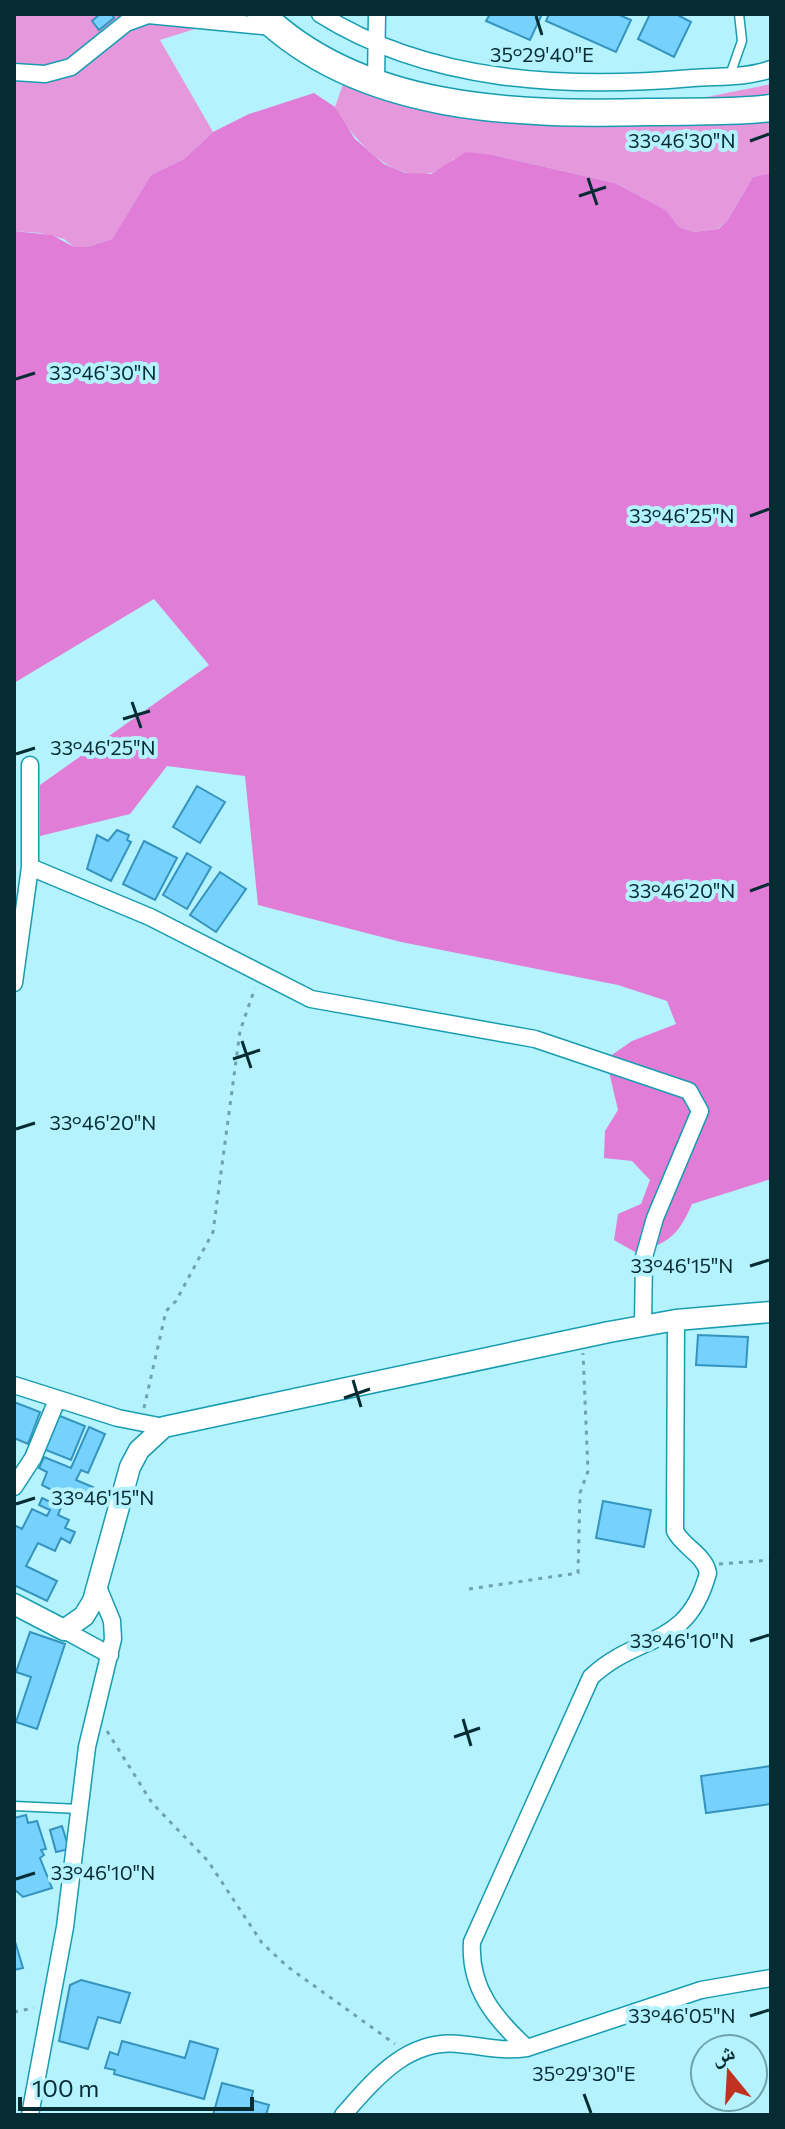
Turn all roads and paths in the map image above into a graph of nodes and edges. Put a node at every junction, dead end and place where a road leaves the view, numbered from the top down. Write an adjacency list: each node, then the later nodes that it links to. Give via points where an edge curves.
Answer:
1 (320, 14): 5 (street)
2 (377, 14): 5 (street)
3 (739, 14): 8 (lane, via 742,41)
4 (268, 20): 7 (street, via 148,15 126,23 71,67 45,74); 9 (main road, via 337,66)
5 (377, 42): 8 (street, via 458,69 517,78 647,82); 9 (street)
6 (771, 69): 8 (street)
7 (14, 72)
8 (730, 75)
9 (376, 82): 10 (main road, via 458,103 556,115)
10 (771, 108)
11 (30, 765): 12 (street)
12 (30, 867): 13 (street, via 150,917); 14 (street)
13 (260, 973): 17 (street, via 311,999 535,1039 694,1095 700,1111 697,1125 655,1218 644,1257); 21 (path, via 240,1031 213,1232 166,1311)
14 (14, 983)
15 (771, 1312): 16 (street)
16 (676, 1320): 17 (street); 25 (street, via 675,1531)
17 (643, 1325): 18 (street)
18 (582, 1337): 22 (street); 27 (path, via 588,1471 580,1493 578,1573)
19 (14, 1385): 20 (street)
20 (57, 1400): 21 (street); 23 (street, via 33,1458)
21 (141, 1422): 22 (street)
22 (164, 1427): 26 (street, via 139,1450 130,1467)
23 (14, 1487)
24 (771, 1560): 25 (path)
25 (706, 1565): 35 (street, via 699,1599 679,1626 591,1677 472,1942 474,1975 483,2000)
26 (98, 1587): 29 (street, via 84,1616); 30 (street, via 112,1621)
27 (469, 1589)
28 (14, 1604): 29 (street)
29 (64, 1630): 30 (street)
30 (110, 1655): 31 (street)
31 (95, 1719): 33 (street); 36 (path, via 112,1735 152,1803 208,1861 262,1943)
32 (14, 1806): 33 (lane)
33 (79, 1809): 37 (street, via 65,1927)
34 (771, 1978): 35 (street, via 701,1990)
35 (527, 2048): 36 (street, via 434,2044)
36 (408, 2054): 38 (street, via 370,2084)
37 (30, 2115)
38 (343, 2115)

